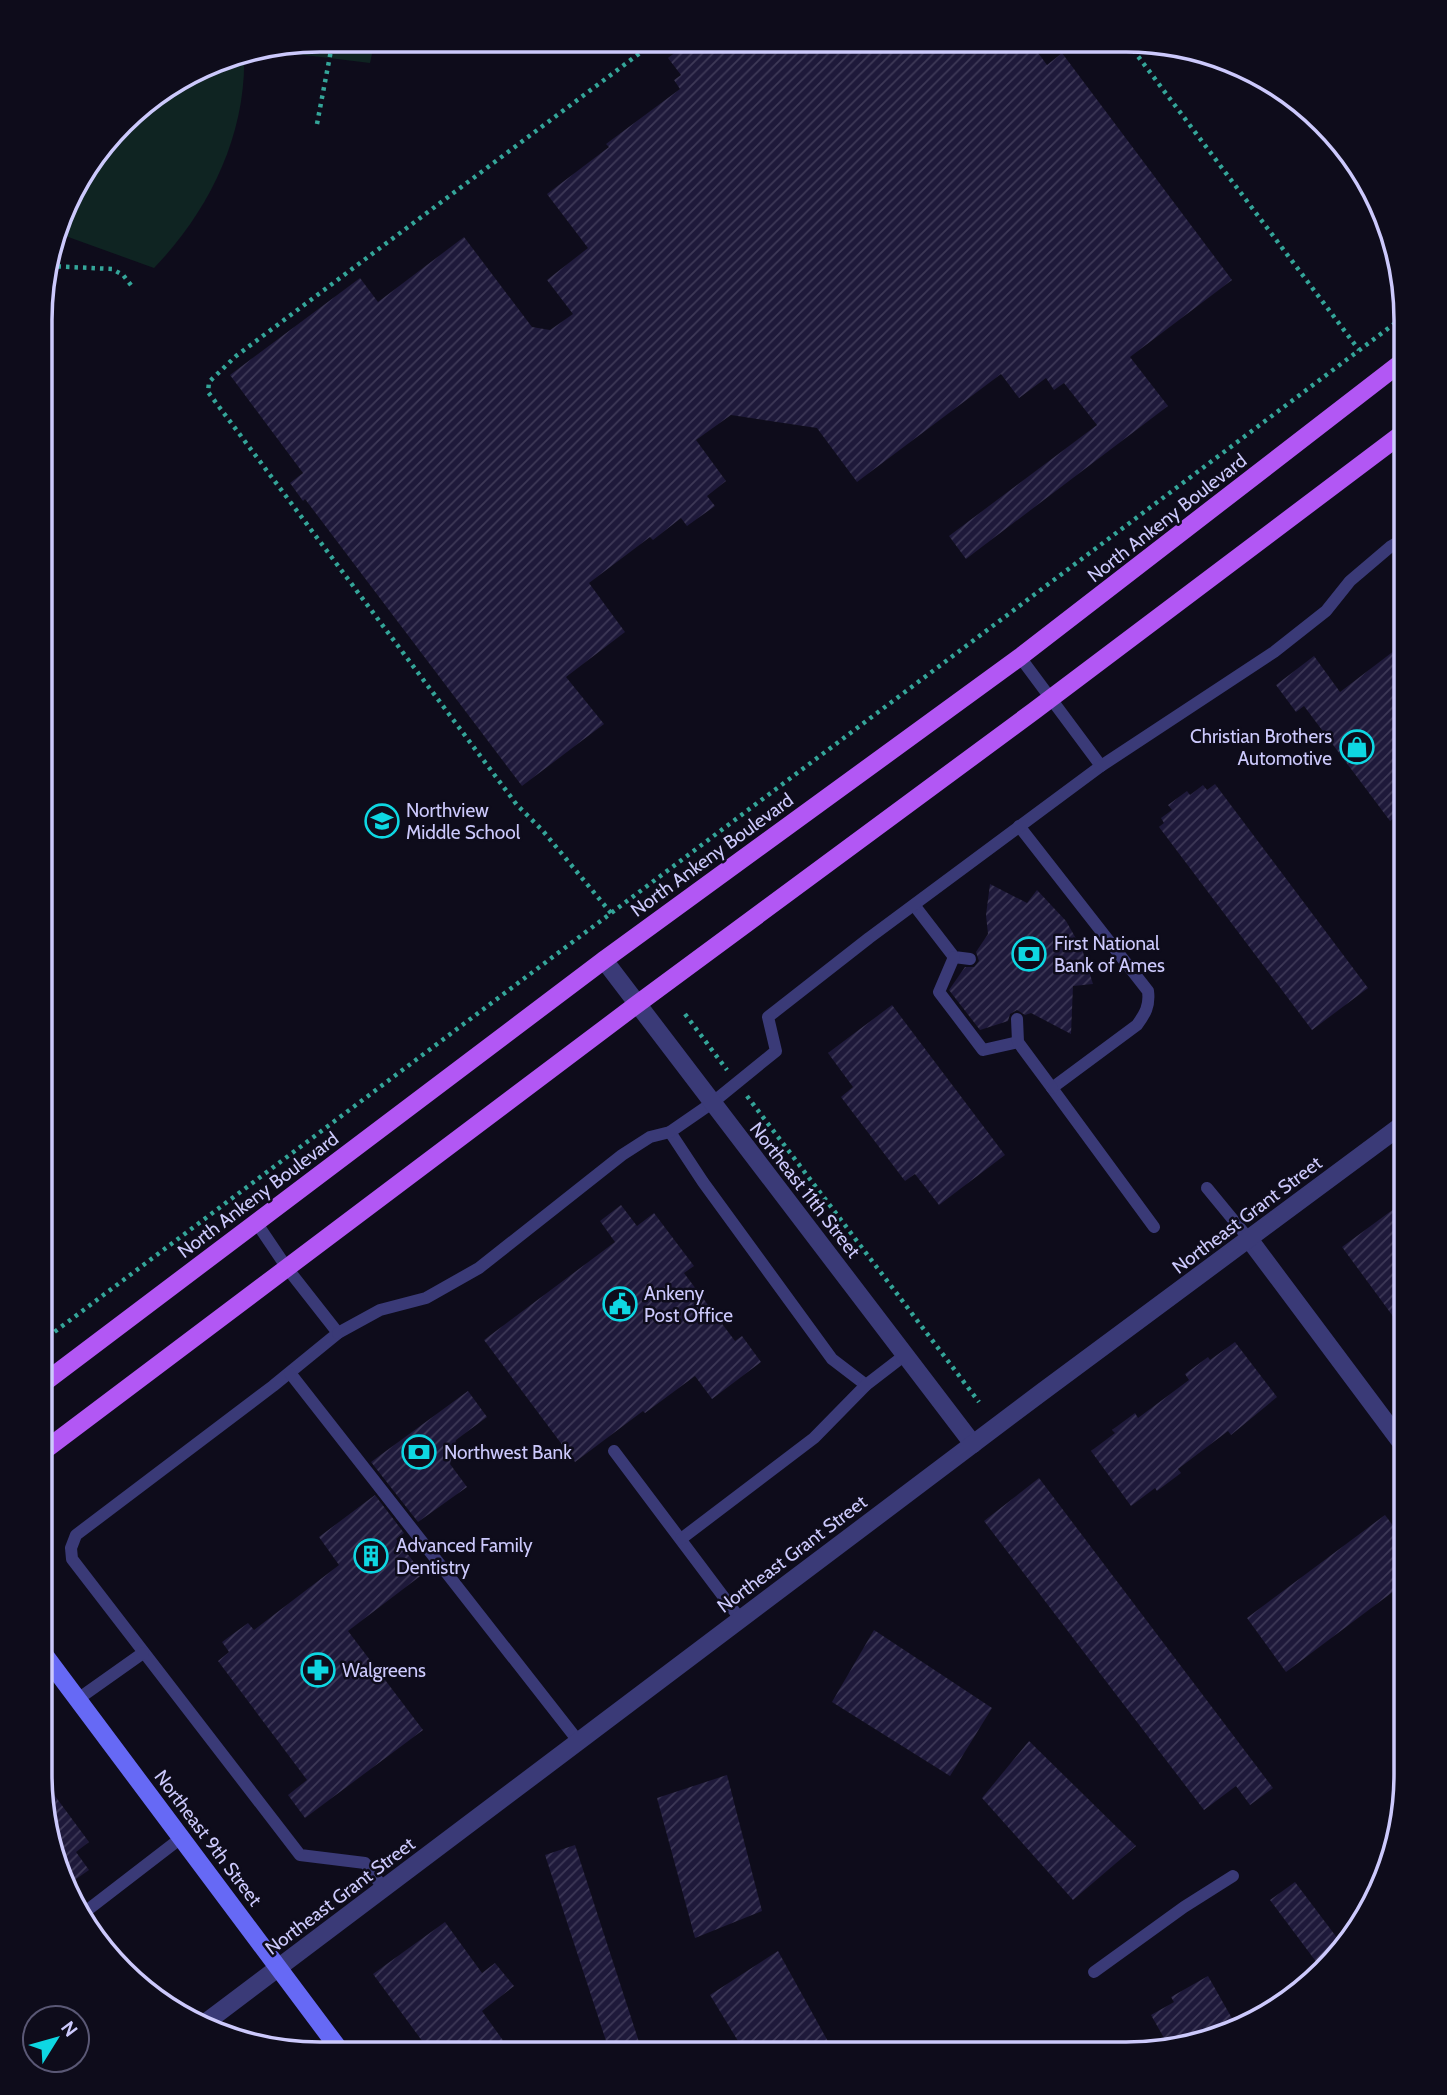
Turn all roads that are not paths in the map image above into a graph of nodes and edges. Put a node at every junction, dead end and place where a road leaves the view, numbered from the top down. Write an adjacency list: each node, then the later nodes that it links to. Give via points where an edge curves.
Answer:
1 (1394, 376): 4 (main road, North Ankeny Boulevard)
2 (1394, 440): 5 (main road)
3 (1394, 545): 6 (lane, via 1274,652)
4 (1020, 657): 5 (lane); 10 (main road, North Ankeny Boulevard)
5 (1050, 699): 6 (lane); 12 (main road)
6 (1101, 766): 7 (lane)
7 (1019, 826): 8 (lane); 15 (lane, via 1147,991 1149,1000 1137,1025)
8 (914, 905): 9 (lane); 16 (lane, via 768,1017 776,1051)
9 (954, 957): 11 (lane); 14 (lane, via 939,992 983,1051)
10 (604, 960): 12 (street, Northeast 11th Street); 20 (main road, North Ankeny Boulevard)
11 (971, 960)
12 (636, 1004): 16 (street, Northeast 11th Street); 23 (main road)
13 (1017, 1019): 14 (lane)
14 (1018, 1042): 15 (lane)
15 (1052, 1088): 21 (lane)
16 (712, 1103): 18 (lane); 25 (street, Northeast 11th Street)
17 (1394, 1131): 22 (street, Northeast Grant Street)
18 (670, 1132): 24 (lane, via 650,1137 622,1155 479,1268 426,1298 380,1310); 28 (lane, via 832,1359)
19 (1207, 1188): 22 (lane)
20 (256, 1222): 23 (lane); 27 (main road, North Ankeny Boulevard)
21 (1154, 1227)
22 (1249, 1239): 29 (street); 30 (street, Northeast Grant Street)
23 (287, 1268): 24 (lane); 31 (main road)
24 (338, 1333): 26 (lane)
25 (905, 1355): 28 (lane); 30 (street, Northeast 11th Street)
26 (290, 1373): 35 (lane, via 76,1535 72,1559); 38 (lane)
27 (52, 1377)
28 (866, 1385): 33 (lane, via 814,1438)
29 (1394, 1433)
30 (973, 1444): 34 (street, Northeast Grant Street)
31 (52, 1445)
32 (614, 1451): 33 (lane)
33 (681, 1539): 34 (lane)
34 (741, 1620): 38 (street, Northeast Grant Street)
35 (144, 1653): 37 (lane); 41 (lane, via 300,1854 365,1863)
36 (52, 1665): 37 (street, Northeast 9th Street)
37 (78, 1699): 39 (street, Northeast 9th Street)
38 (579, 1742): 41 (street, Northeast Grant Street)
39 (181, 1838): 42 (lane); 43 (street, Northeast 9th Street)
40 (1233, 1876): 44 (lane)
41 (384, 1889): 43 (street, Northeast Grant Street)
42 (89, 1909)
43 (278, 1968): 45 (street, Northeast Grant Street); 46 (street, Northeast 9th Street)
44 (1094, 1972)
45 (211, 2019)
46 (334, 2042)

